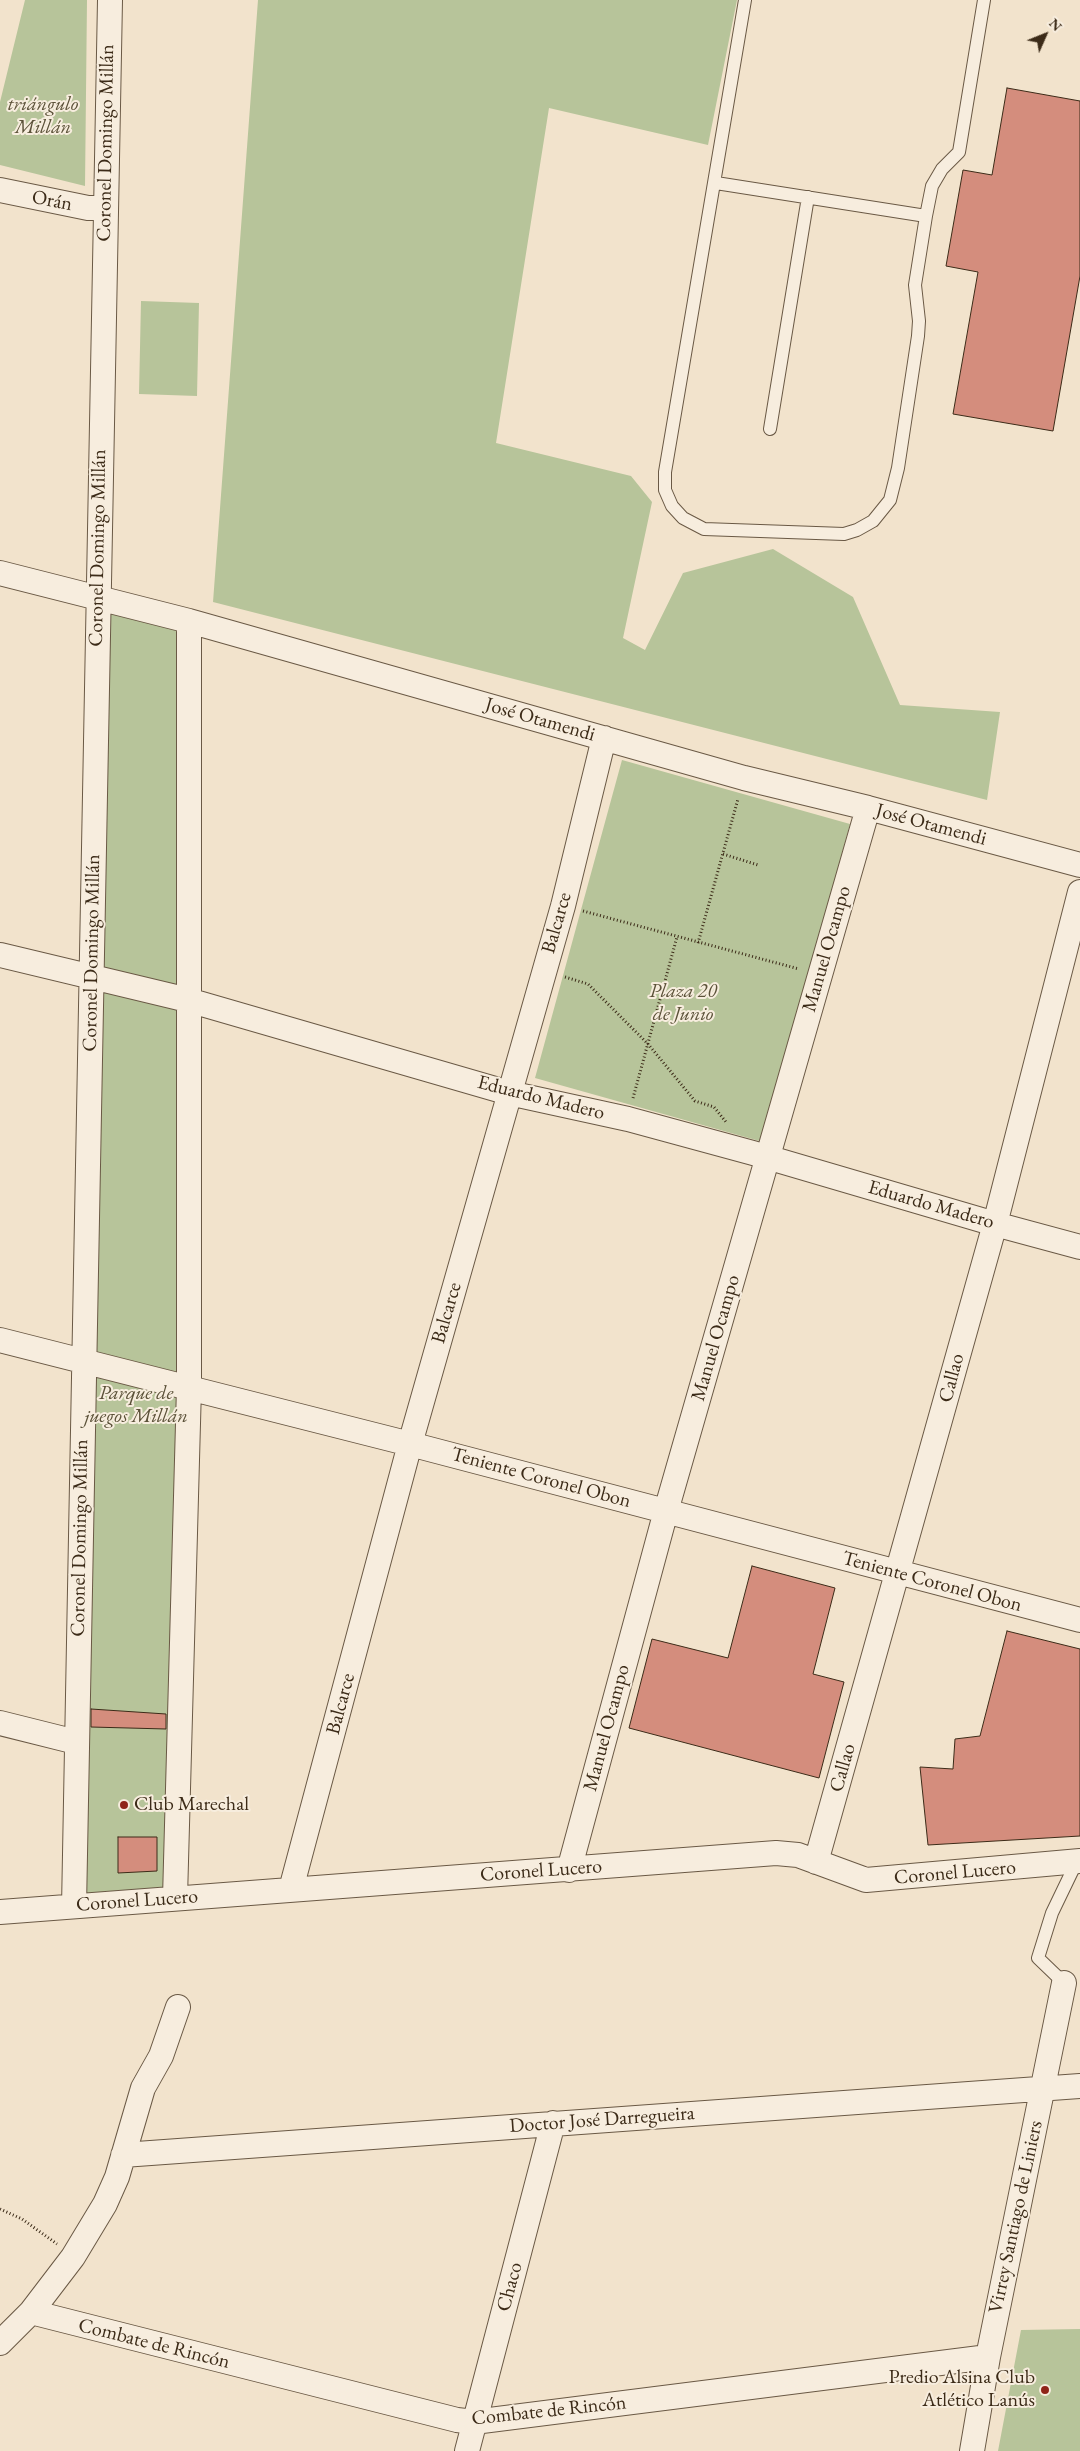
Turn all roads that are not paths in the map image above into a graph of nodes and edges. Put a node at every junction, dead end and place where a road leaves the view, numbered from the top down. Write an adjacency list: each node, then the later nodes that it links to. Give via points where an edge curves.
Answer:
1 (110, 0): 7 (street, Coronel Domingo Millán)
2 (746, 0): 4 (lane)
3 (984, 0): 8 (lane, via 959,152 942,168 932,186)
4 (716, 183): 6 (lane); 8 (lane, via 665,472 666,490 672,506 683,518 704,529 844,534 873,521 883,511 890,500 898,468 915,355 919,321 916,285)
5 (1, 193): 7 (street, Orán)
6 (808, 198): 8 (lane); 9 (lane)
7 (105, 208): 11 (street, Coronel Domingo Millán)
8 (926, 216)
9 (770, 429)
10 (0, 573): 11 (street, José Otamendi)
11 (97, 599): 12 (street, José Otamendi); 18 (street, Coronel Domingo Millán)
12 (189, 621): 13 (street, José Otamendi); 19 (street)
13 (604, 738): 14 (street, José Otamendi, via 744,778); 20 (street, Balcarce, via 563,906)
14 (868, 808): 15 (street, José Otamendi); 21 (street, Manuel Ocampo)
15 (1080, 865)
16 (1080, 892): 22 (street, Callao)
17 (0, 955): 18 (street, Eduardo Madero)
18 (92, 978): 19 (street, Eduardo Madero); 25 (street, Coronel Domingo Millán)
19 (188, 1000): 20 (street, Eduardo Madero); 26 (street)
20 (509, 1093): 21 (street, Eduardo Madero, via 628,1119); 27 (street, Balcarce)
21 (768, 1157): 22 (street, Eduardo Madero); 28 (street, Manuel Ocampo)
22 (994, 1224): 23 (street, Eduardo Madero); 29 (street, Callao)
23 (1080, 1247)
24 (0, 1340): 25 (street, Teniente Coronel Obon)
25 (84, 1362): 26 (street, Teniente Coronel Obon); 32 (street, Coronel Domingo Millán)
26 (189, 1388): 27 (street, Teniente Coronel Obon); 37 (street)
27 (410, 1444): 28 (street, Teniente Coronel Obon); 36 (street, Balcarce)
28 (666, 1511): 29 (street, Teniente Coronel Obon); 35 (street, Manuel Ocampo)
29 (899, 1574): 30 (street, Teniente Coronel Obon); 34 (street, Callao)
30 (1080, 1620)
31 (0, 1723): 32 (street)
32 (76, 1742): 38 (street, Coronel Domingo Millán)
33 (1079, 1861): 34 (street, Coronel Lucero, via 866,1880); 40 (lane, via 1052,1913 1038,1958)
34 (816, 1862): 35 (street, Coronel Lucero, via 798,1855 776,1853)
35 (569, 1870): 36 (street, Coronel Lucero)
36 (291, 1889): 37 (street, Coronel Lucero)
37 (175, 1898): 38 (street, Coronel Lucero)
38 (74, 1906): 39 (street, Coronel Lucero)
39 (0, 1912)
40 (1064, 1984): 43 (street, Virrey Santiago de Liniers)
41 (178, 2007): 45 (street, via 161,2056 143,2088)
42 (1080, 2086): 43 (street, Doctor José Darregueira)
43 (1042, 2089): 44 (street, Doctor José Darregueira); 48 (street, Virrey Santiago de Liniers)
44 (553, 2123): 45 (street, Doctor José Darregueira); 49 (street, Chaco)
45 (124, 2155): 46 (street, via 105,2204 73,2257)
46 (31, 2312): 47 (street); 49 (street, Combate de Rincón)
47 (0, 2343)
48 (988, 2357): 49 (street, Combate de Rincón); 51 (street, Virrey Santiago de Liniers)
49 (474, 2422): 50 (street, Chaco)
50 (467, 2451)
51 (972, 2451)

